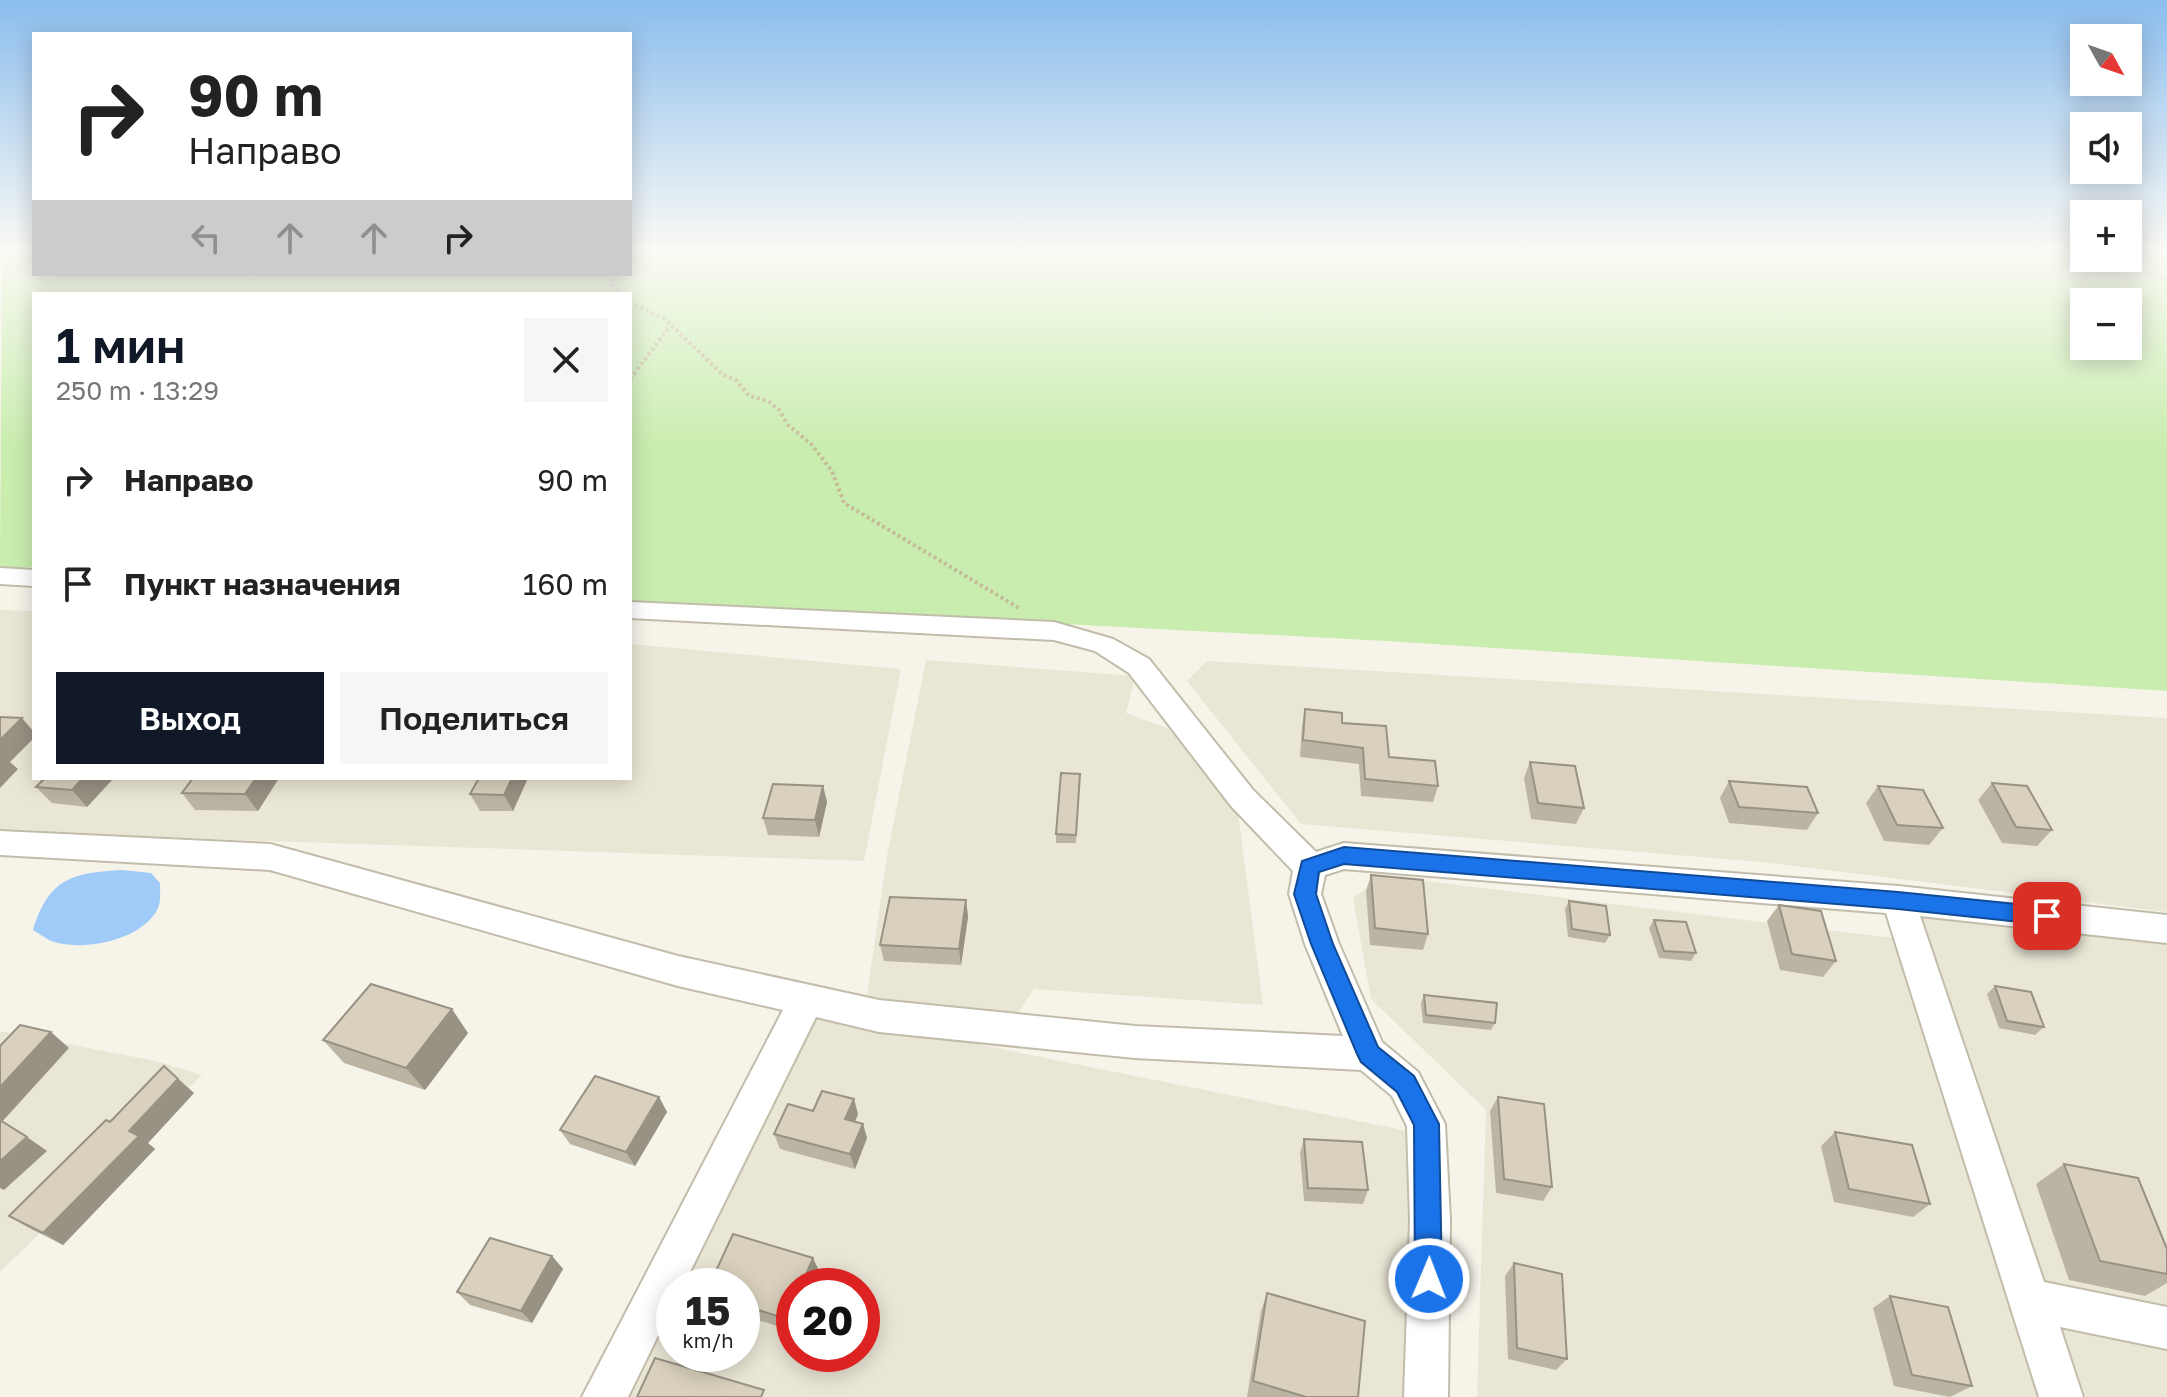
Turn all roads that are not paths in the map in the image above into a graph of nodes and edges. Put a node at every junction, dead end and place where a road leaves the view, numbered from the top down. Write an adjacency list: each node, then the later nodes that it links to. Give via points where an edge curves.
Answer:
1 (0, 576): 2 (street)
2 (32, 578)
3 (632, 610): 5 (street, via 1054,631 1104,645 1139,666 1242,798)
4 (0, 843): 8 (street, via 270,857 678,971)
5 (1310, 867): 6 (street, via 1344,856); 9 (street, via 1305,894)
6 (1898, 900): 7 (street); 10 (street)
7 (2167, 929)
8 (807, 999): 9 (street, via 879,1016 1135,1042); 12 (street)
9 (1369, 1054): 13 (street, via 1405,1084 1426,1124)
10 (2029, 1300): 11 (street); 14 (street)
11 (2167, 1328)
12 (604, 1397)
13 (1426, 1397)
14 (2061, 1397)

